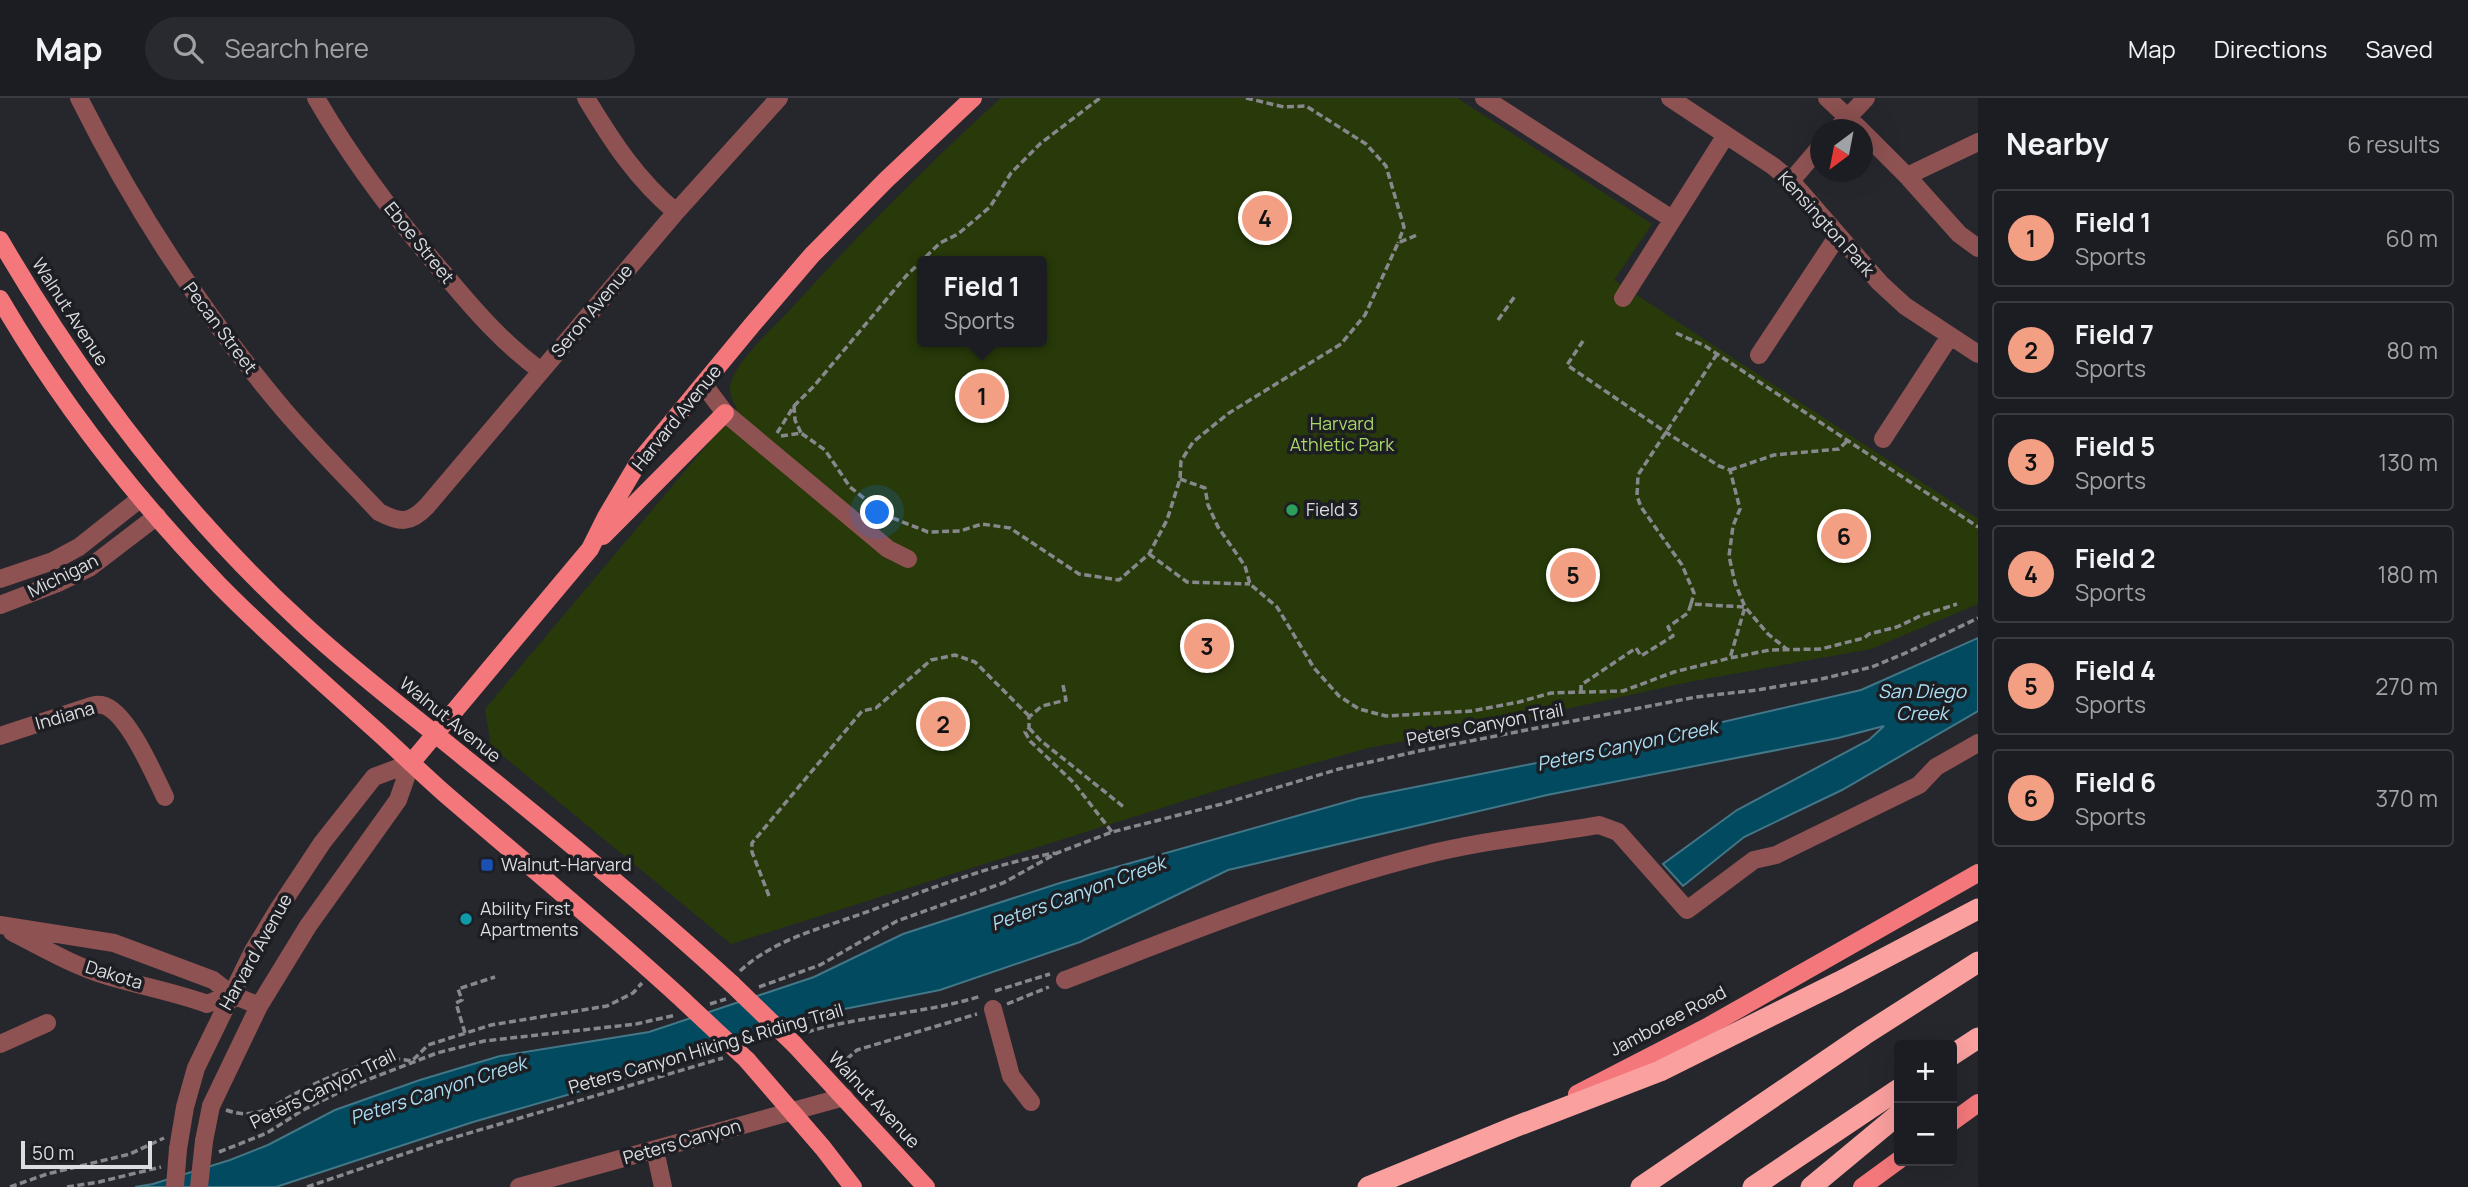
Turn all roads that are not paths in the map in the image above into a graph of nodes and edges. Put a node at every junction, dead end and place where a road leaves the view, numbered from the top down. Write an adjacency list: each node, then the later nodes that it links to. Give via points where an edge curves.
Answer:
1 (79, 98): 34 (street, Pecan Street, via 138,206 234,348 285,412 379,512)
2 (316, 98): 28 (street, Eboe Street, via 417,244 475,311)
3 (586, 98): 18 (street, via 626,162)
4 (779, 98): 18 (street, Seron Avenue)
5 (973, 98): 29 (main road, Harvard Avenue, via 812,255)
6 (1484, 98): 19 (street)
7 (1670, 98): 12 (street, Kensington Park)
8 (1827, 98): 10 (street)
9 (1866, 98): 11 (street)
10 (1839, 119)
11 (1845, 119)
12 (1726, 135): 17 (street, Kensington Park); 19 (street)
13 (1873, 141): 16 (street)
14 (1978, 142): 16 (street)
15 (1810, 159): 17 (street)
16 (1907, 176): 22 (street, via 1959,234)
17 (1791, 181): 20 (street, Kensington Park)
18 (677, 212): 28 (street, Seron Avenue)
19 (1672, 219): 23 (street)
20 (1837, 237): 25 (street, Kensington Park, via 1905,306); 27 (street)
21 (0, 240): 39 (main road, Walnut Avenue, via 89,379 193,512 344,662)
22 (1978, 248)
23 (1623, 298)
24 (0, 299): 32 (main road, via 63,395)
25 (1950, 336): 26 (street, Kensington Park); 31 (street)
26 (1978, 354)
27 (1759, 355)
28 (541, 370): 34 (street, Seron Avenue, via 418,517)
29 (704, 385): 30 (street); 35 (main road, Harvard Avenue, via 638,463)
30 (725, 413): 35 (main road); 36 (street, via 888,549)
31 (1883, 439)
32 (141, 498): 33 (main road); 37 (street, Michigan, via 79,547)
33 (157, 516): 38 (street, Michigan, via 89,568); 42 (main road, via 254,620)
34 (405, 521)
35 (590, 549): 39 (main road, Harvard Avenue)
36 (908, 559)
37 (0, 579)
38 (0, 605)
39 (434, 734): 42 (main road, Harvard Avenue); 59 (main road, Walnut Avenue, bridge, via 797,1040)
40 (0, 736): 43 (street, Indiana, via 103,705 116,712 129,729)
41 (1978, 743): 50 (street, via 1936,767 1919,785 1776,855 1754,860 1687,910 1618,832 1599,825 1423,855 1362,872)
42 (411, 762): 51 (street, Harvard Avenue, via 374,777 322,843); 52 (street, Harvard Avenue, via 398,800 308,926); 62 (main road, bridge, via 684,1001 747,1060)
43 (165, 797)
44 (1978, 873): 65 (main road, Jamboree Road, via 1707,1027)
45 (1978, 909): 65 (highway, via 1660,1071)
46 (0, 926): 47 (street, Dakota); 49 (street, Dakota)
47 (104, 942): 49 (street); 51 (street, Dakota, via 213,980)
48 (1978, 962): 75 (highway)
49 (99, 973): 51 (street, Dakota, via 207,1004)
50 (1059, 976)
51 (231, 994): 52 (street, Dakota); 68 (street, Harvard Avenue, bridge, via 196,1068 178,1144)
52 (259, 1006): 69 (street, Harvard Avenue, bridge, via 211,1106 209,1147)
53 (993, 1009): 60 (street, via 1011,1076)
54 (47, 1023): 56 (street)
55 (1978, 1038): 57 (highway)
56 (0, 1044)
57 (1957, 1054)
58 (1894, 1092): 76 (highway)
59 (844, 1097): 62 (street, Peters Canyon); 73 (main road, Walnut Avenue)
60 (1031, 1102)
61 (1978, 1103): 64 (main road)
62 (791, 1111): 66 (street, Peters Canyon); 72 (main road)
63 (1894, 1118): 77 (highway)
64 (1957, 1118)
65 (1511, 1128): 74 (highway, Jamboree Road)
66 (655, 1150): 70 (street, Peters Canyon); 71 (street)
67 (1894, 1164): 78 (main road)
68 (175, 1187)
69 (199, 1187)
70 (519, 1187)
71 (663, 1187)
72 (853, 1187)
73 (926, 1187)
74 (1368, 1187)
75 (1641, 1187)
76 (1752, 1187)
77 (1811, 1187)
78 (1861, 1187)

